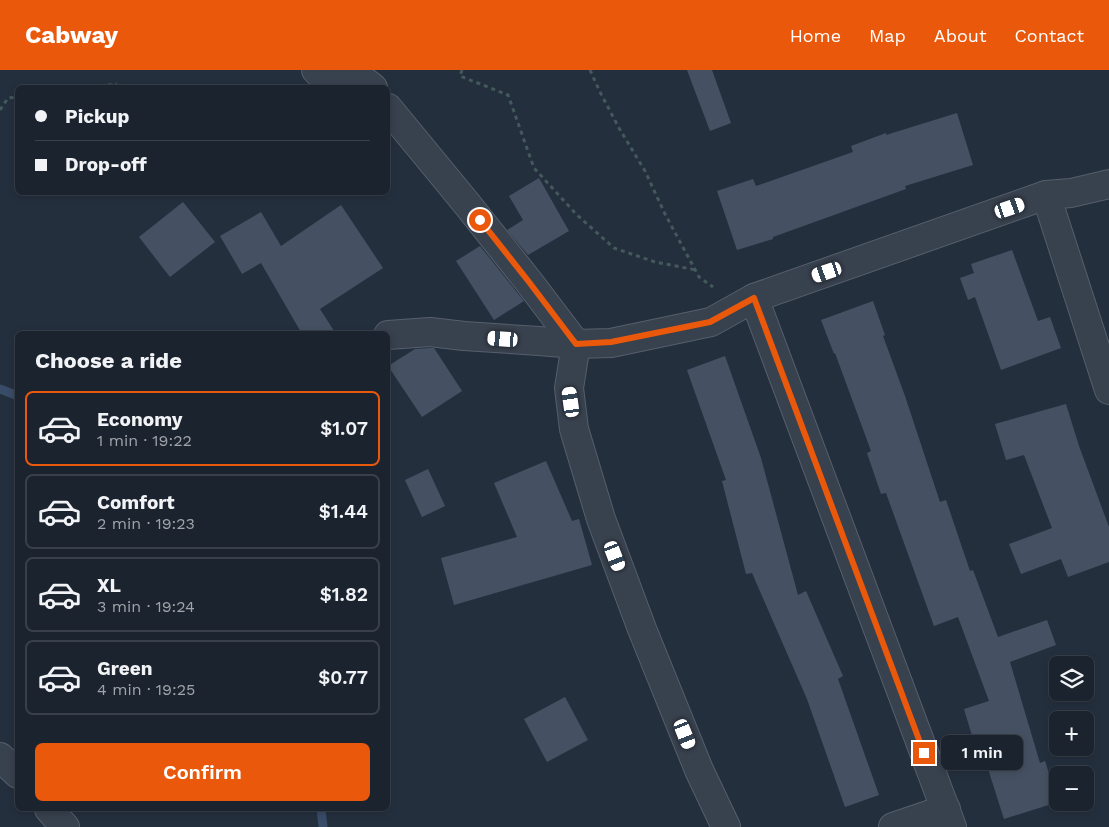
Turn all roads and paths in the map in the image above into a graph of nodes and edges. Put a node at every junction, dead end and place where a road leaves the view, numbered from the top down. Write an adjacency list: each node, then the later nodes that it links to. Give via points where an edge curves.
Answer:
1 (316, 70): 6 (street, via 333,82 358,77)
2 (462, 70): 12 (path, via 460,76 508,95 534,168 577,215 614,248 655,262)
3 (590, 70): 12 (path)
4 (117, 84): 5 (path)
5 (109, 85)
6 (370, 85)
7 (15, 97): 8 (path, via 8,98)
8 (0, 110)
9 (390, 110): 15 (street)
10 (1109, 184): 11 (street)
11 (1046, 195): 13 (street); 16 (street)
12 (696, 270): 13 (path, via 699,278)
13 (747, 302): 15 (street, via 710,322 611,342); 20 (street)
14 (390, 335): 15 (street, via 430,332)
15 (576, 344): 22 (street, via 569,388 574,429 601,519 642,629)
16 (1109, 390)
17 (0, 757): 18 (street)
18 (15, 771)
19 (51, 811): 21 (street)
20 (949, 818): 23 (street)
21 (65, 827)
22 (726, 827)
23 (893, 827)

